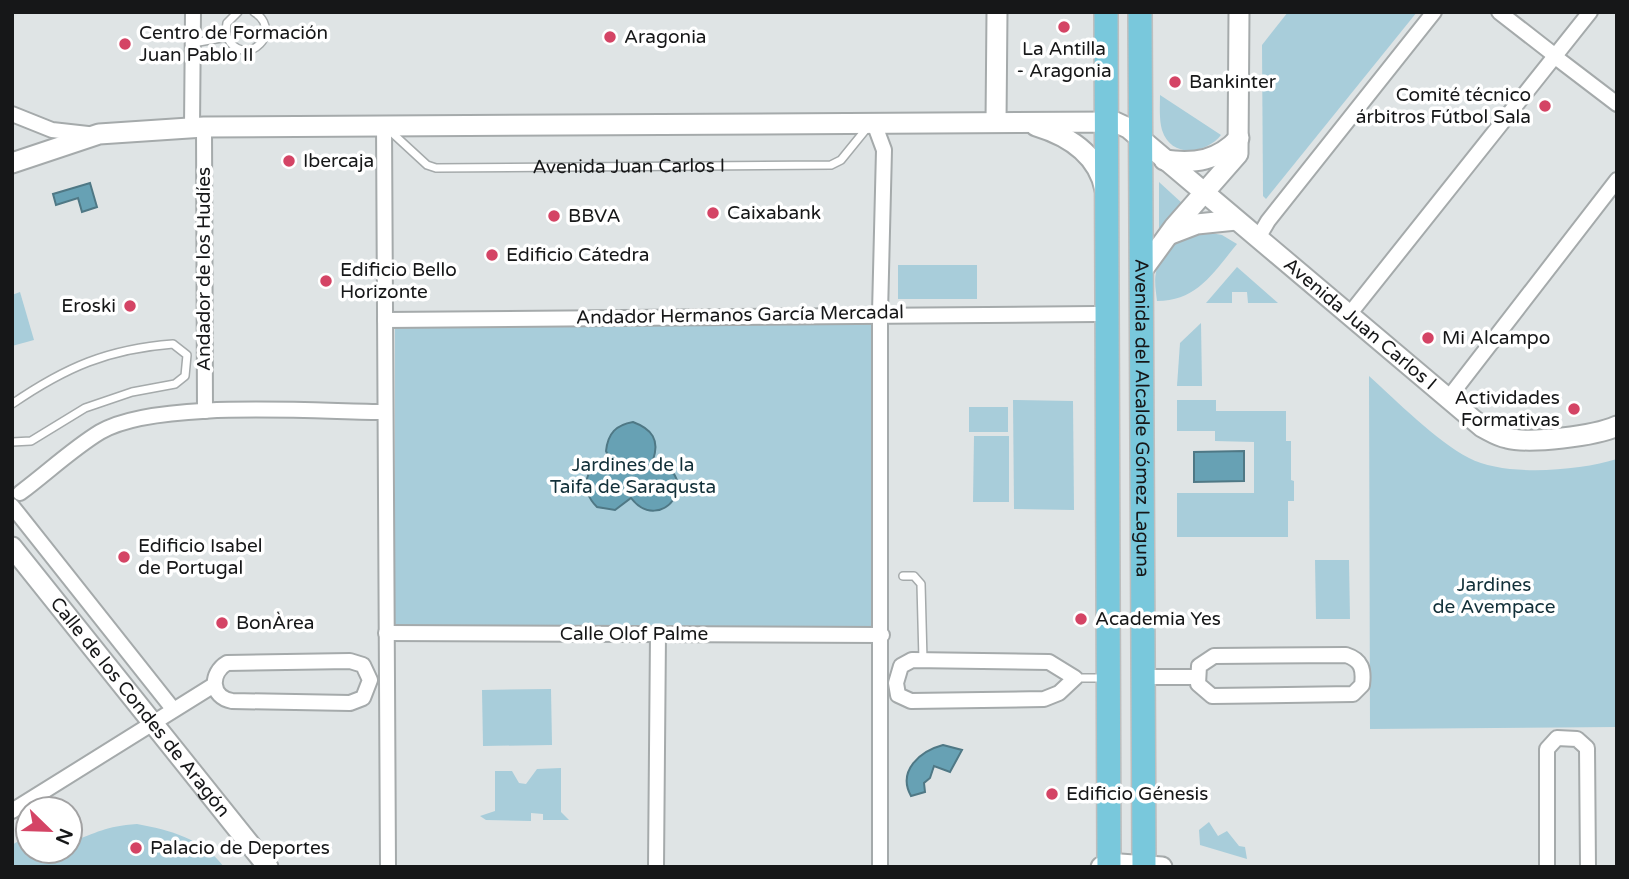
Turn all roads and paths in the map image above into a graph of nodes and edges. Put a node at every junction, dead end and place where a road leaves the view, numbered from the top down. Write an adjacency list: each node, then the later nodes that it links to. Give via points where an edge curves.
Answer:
1 (193, 12): 12 (street, Andador de los Hudíes)
2 (239, 12): 11 (lane, via 227,23)
3 (254, 12): 11 (lane, via 265,26 261,45 241,51)
4 (997, 12): 16 (street)
5 (1106, 12): 18 (main road, Avenida del Alcalde Gómez Laguna)
6 (1140, 12): 13 (main road, Avenida del Alcalde Gómez Laguna)
7 (1239, 12): 23 (street)
8 (1434, 12): 32 (street)
9 (1499, 12): 14 (street)
10 (1590, 12): 36 (street)
11 (227, 37): 12 (lane)
12 (193, 43): 21 (street, Andador de los Hudíes)
13 (1140, 101): 18 (street); 24 (main road, Avenida del Alcalde Gómez Laguna)
14 (1617, 104)
15 (12, 114): 22 (street, via 52,131)
16 (996, 122): 17 (street); 19 (street)
17 (1022, 122): 18 (street); 29 (street, Avenida del Alcalde Gómez Laguna, via 1082,148 1098,170)
18 (1111, 122): 24 (street, Avenida Juan Carlos I, via 1128,128); 29 (main road, Avenida del Alcalde Gómez Laguna)
19 (872, 123): 20 (street); 20 (lane, Avenida Juan Carlos I, via 841,160 831,165 450,168 427,165); 34 (street, via 884,150)
20 (384, 124): 21 (street); 37 (street)
21 (198, 127): 22 (street); 40 (street, Andador de los Hudíes)
22 (99, 134): 26 (street)
23 (1239, 138): 25 (street, via 1211,159 1189,163); 28 (street, via 1235,160)
24 (1142, 141): 25 (street, Avenida Juan Carlos I); 33 (main road, Avenida del Alcalde Gómez Laguna)
25 (1163, 160): 28 (street, Avenida Juan Carlos I)
26 (12, 163)
27 (1617, 180): 38 (street)
28 (1205, 193): 30 (street, Avenida Juan Carlos I); 31 (street)
29 (1107, 196): 54 (main road, Avenida del Alcalde Gómez Laguna)
30 (1236, 220): 31 (street); 32 (street, Avenida Juan Carlos I)
31 (1171, 234): 33 (street)
32 (1258, 238): 36 (street, Avenida Juan Carlos I)
33 (1142, 271): 51 (main road, Avenida del Alcalde Gómez Laguna)
34 (880, 313): 35 (street, Andador Hermanos García Mercadal); 37 (street, Andador Hermanos García Mercadal); 49 (street)
35 (1096, 314)
36 (1348, 316): 38 (street, Avenida Juan Carlos I)
37 (385, 320): 41 (street)
38 (1447, 400): 42 (street, Avenida Juan Carlos I, via 1482,427 1507,439 1592,435)
39 (12, 404): 43 (lane, via 69,368 122,350 173,344 187,355 185,376 175,384 107,400 31,441)
40 (205, 411): 41 (street); 44 (street, via 146,416 102,430)
41 (385, 412): 47 (street)
42 (1617, 426)
43 (12, 442)
44 (16, 500): 56 (street, Calle de los Condes de Aragón)
45 (12, 547): 57 (street, Calle de los Condes de Aragón)
46 (903, 576): 50 (lane, via 914,576 921,584)
47 (386, 634): 48 (street, Calle Olof Palme); 62 (street)
48 (658, 634): 49 (street, Calle Olof Palme); 63 (street)
49 (882, 635): 64 (street)
50 (923, 660): 53 (street, via 1049,662); 53 (street, via 906,662 897,672 897,690 904,700 1044,699)
51 (1144, 677): 52 (street); 60 (main road, Avenida del Alcalde Gómez Laguna)
52 (1197, 677): 52 (street, via 1200,690 1212,696 1346,695 1357,691 1363,675 1359,661 1346,655 1213,656 1203,660)
53 (1075, 678): 54 (lane)
54 (1108, 678): 59 (main road, Avenida del Alcalde Gómez Laguna)
55 (214, 685): 55 (street, via 224,699 237,702 350,703 363,698 370,680 363,665 350,661 227,663 216,673); 56 (street)
56 (173, 709): 57 (street)
57 (153, 722): 58 (street); 61 (street, Calle de los Condes de Aragón)
58 (12, 811)
59 (1110, 866): 60 (street)
60 (1150, 866)
61 (268, 867)
62 (388, 867)
63 (656, 867)
64 (880, 867)
65 (1547, 867): 66 (street, via 1547,749 1557,738 1583,742 1588,755)
66 (1588, 867)

